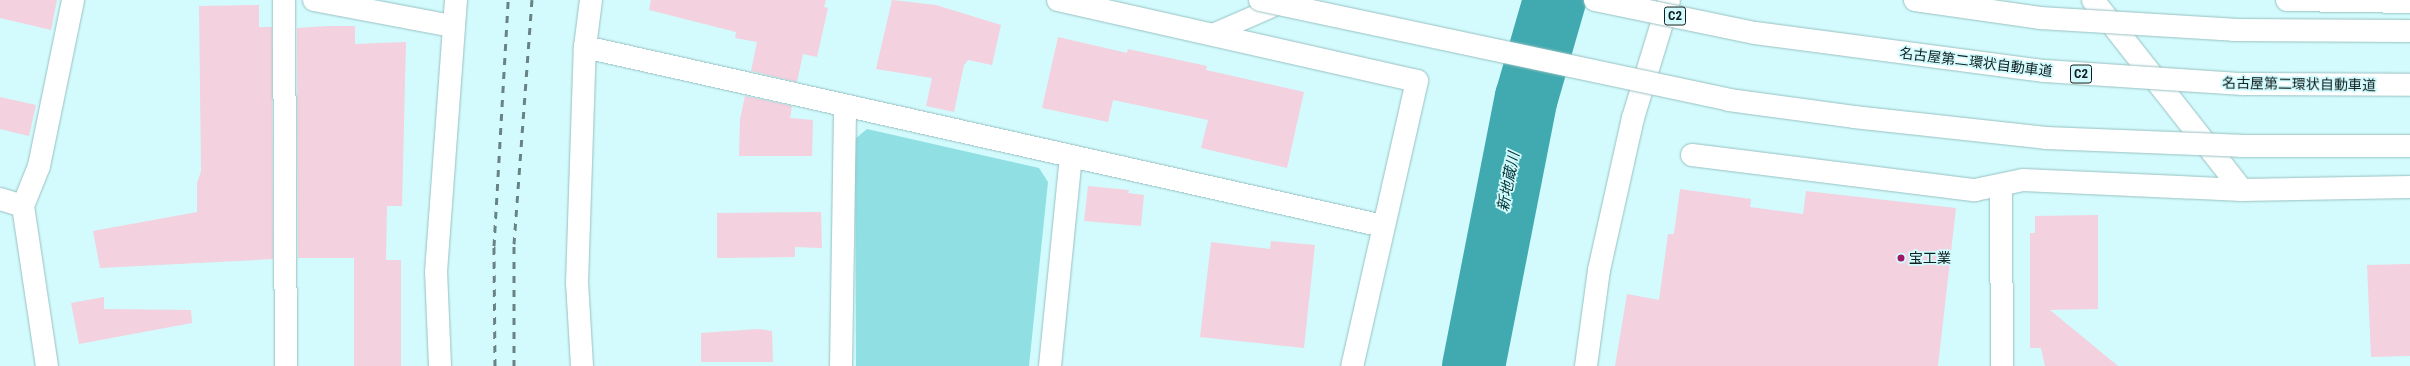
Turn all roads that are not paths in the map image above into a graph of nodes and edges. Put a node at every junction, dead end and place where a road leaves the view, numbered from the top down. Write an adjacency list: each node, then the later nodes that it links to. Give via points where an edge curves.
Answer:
1 (73, 0): 27 (main road, via 39,166)
2 (284, 0): 30 (main road)
3 (314, 0): 14 (main road)
4 (456, 0): 14 (main road)
5 (591, 0): 17 (main road)
6 (1058, 0): 16 (main road)
7 (1595, 0): 18 (main road, 名古屋第二環状自動車道 / C2, bridge, via 1755,33 2045,71 2244,84)
8 (1669, 0): 36 (main road, via 1633,118 1600,263)
9 (1915, 0): 15 (main road, bridge, via 2040,18 2234,30)
10 (2093, 0): 25 (main road)
11 (2287, 0): 12 (main road)
12 (2410, 2)
13 (1266, 4): 16 (lane); 20 (main road, bridge, via 1729,100 1854,117 2046,138 2241,146)
14 (452, 26): 31 (main road, via 436,272)
15 (2410, 31)
16 (1210, 34): 28 (main road, via 1417,80)
17 (585, 47): 19 (main road); 32 (main road, via 577,283)
18 (2410, 86)
19 (845, 108): 22 (main road); 33 (main road)
20 (2410, 146)
21 (1692, 155): 23 (main road, via 1975,190)
22 (1071, 157): 28 (main road); 34 (main road)
23 (2001, 186): 25 (main road, via 2023,180); 37 (main road)
24 (2410, 187): 25 (main road)
25 (2242, 190)
26 (0, 199): 27 (main road)
27 (23, 206): 29 (main road)
28 (1383, 226): 35 (main road)
29 (47, 366)
30 (286, 366)
31 (440, 366)
32 (582, 366)
33 (841, 366)
34 (1050, 366)
35 (1352, 366)
36 (1586, 366)
37 (2002, 366)

